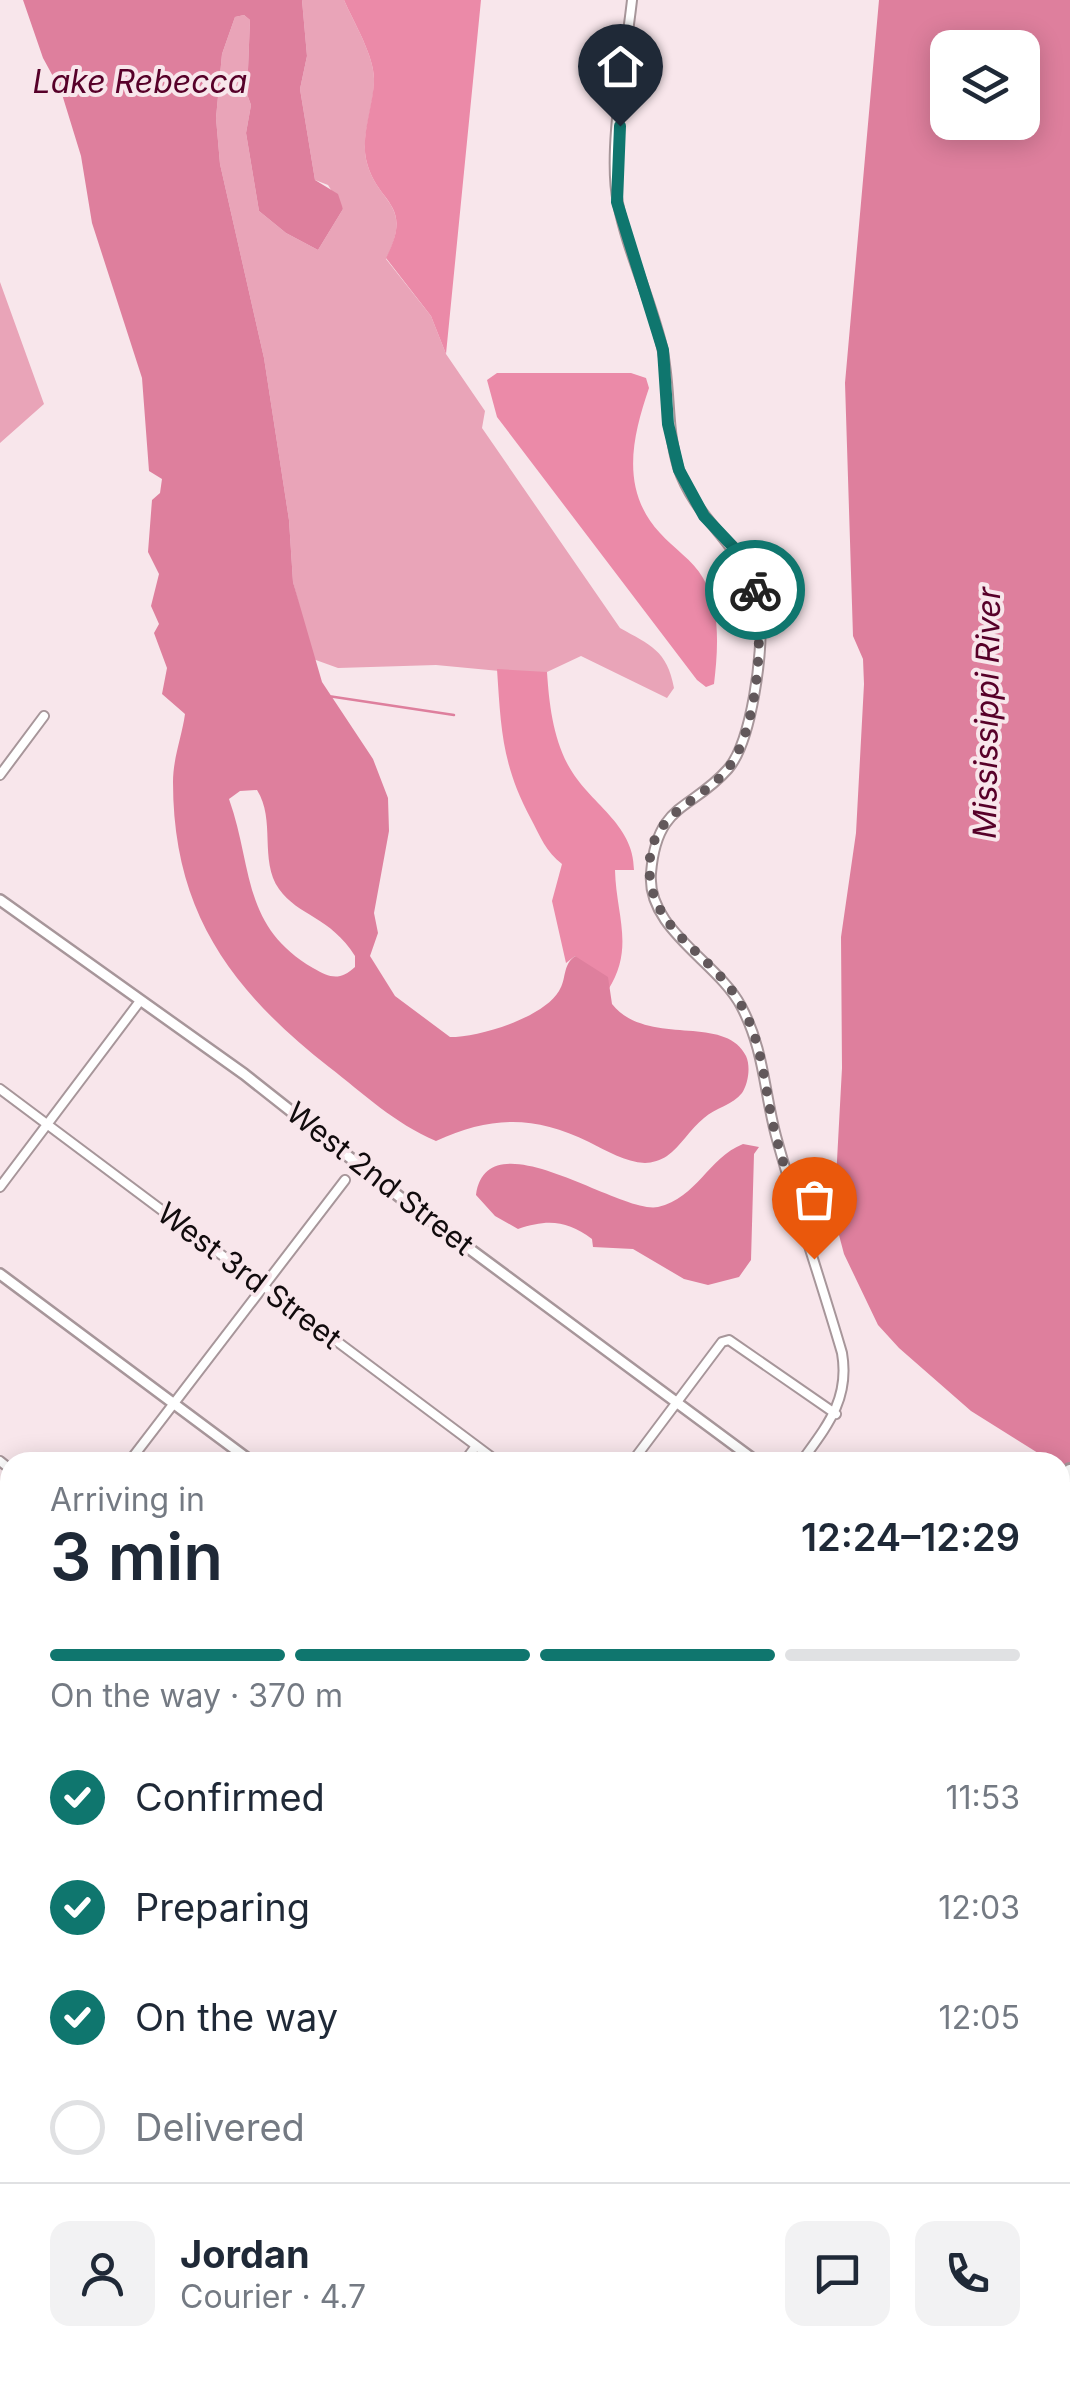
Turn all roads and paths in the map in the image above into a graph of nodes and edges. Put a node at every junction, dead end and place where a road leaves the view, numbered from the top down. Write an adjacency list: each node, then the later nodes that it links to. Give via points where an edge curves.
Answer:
1 (632, 0): 14 (street, via 617,202 663,350 679,470 704,516 752,577 760,618 752,702 739,750 727,770 676,807 656,839 650,878 667,925 714,967 753,1028 781,1154 842,1353 846,1374)
2 (44, 716): 3 (street)
3 (0, 774)
4 (0, 900): 5 (street, West 2nd Street)
5 (140, 1002): 7 (street); 12 (street, West 2nd Street)
6 (0, 1089): 7 (street, West 3rd Street)
7 (47, 1124): 9 (street); 11 (street, West 3rd Street)
8 (345, 1180): 11 (street)
9 (0, 1187)
10 (0, 1274): 13 (street)
11 (264, 1287): 13 (street); 15 (street, West 3rd Street)
12 (676, 1402): 14 (street, via 730,1340); 20 (street); 21 (street, West 2nd Street)
13 (174, 1404): 16 (street); 17 (street)
14 (836, 1414): 22 (street)
15 (476, 1446): 18 (street); 19 (street, West 3rd Street)
16 (137, 1452)
17 (239, 1452)
18 (472, 1452)
19 (484, 1452)
20 (639, 1452)
21 (744, 1452)
22 (808, 1452)

